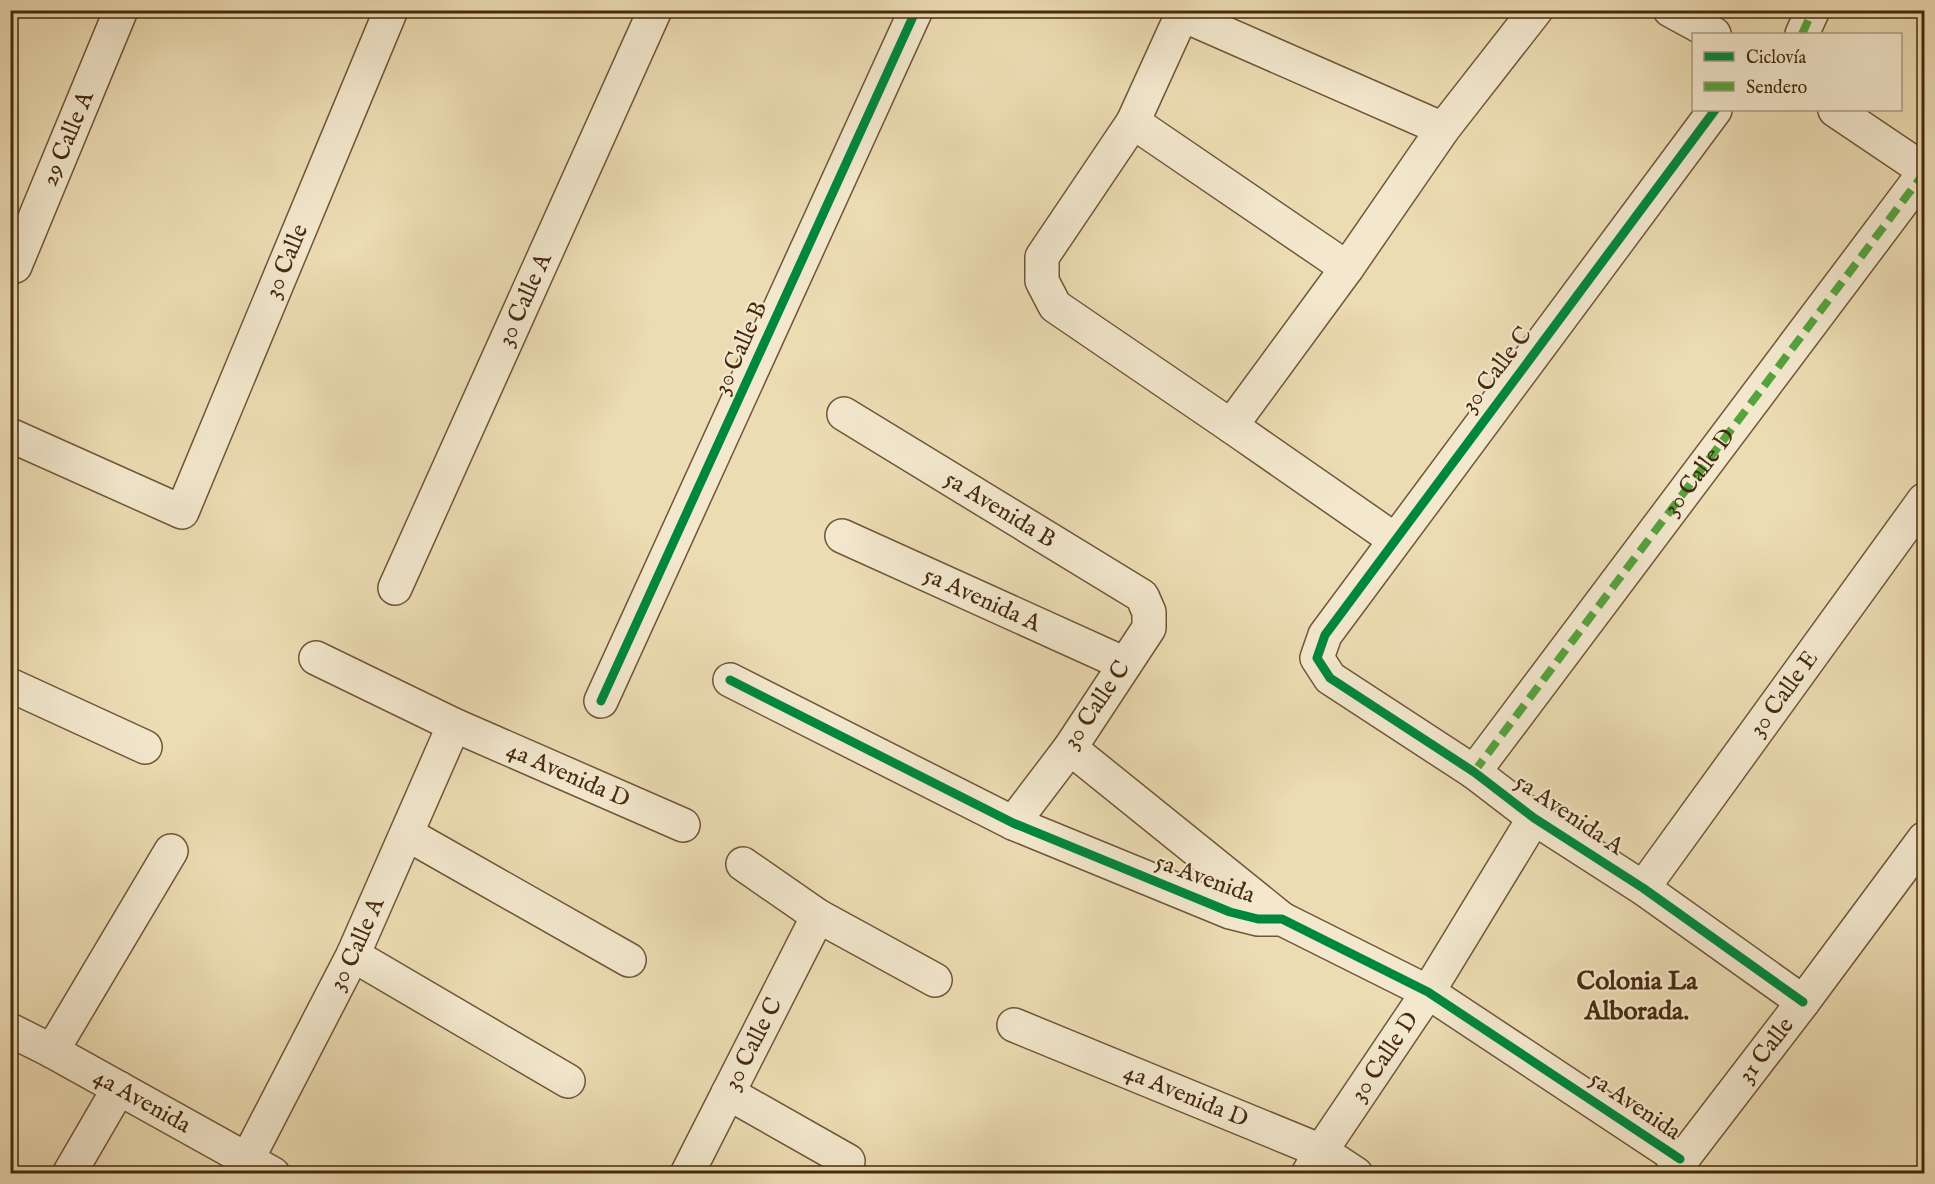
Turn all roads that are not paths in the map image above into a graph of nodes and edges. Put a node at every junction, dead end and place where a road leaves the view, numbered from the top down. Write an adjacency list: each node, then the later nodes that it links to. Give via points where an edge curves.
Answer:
1 (121, 10): 16 (street, 29 Calle A)
2 (391, 10): 20 (street, 30 Calle, via 182,512)
3 (655, 10): 24 (street, 30 Calle A)
4 (916, 10): 31 (street, 30 Calle B)
5 (1536, 10): 14 (street)
6 (1670, 10): 9 (street)
7 (1814, 10): 10 (street)
8 (1183, 13): 13 (street); 14 (street)
9 (1711, 33)
10 (1802, 33)
11 (1714, 111): 23 (street, 30 Calle C)
12 (1836, 111): 15 (street)
13 (1133, 122): 17 (street); 19 (street, via 1042,257 1042,281 1055,306)
14 (1443, 129): 17 (street)
15 (1924, 172): 35 (street, 30 Calle D)
16 (15, 266)
17 (1347, 268): 19 (street)
18 (844, 414): 25 (street, 5a Avenida B, via 1142,596)
19 (1231, 426): 23 (street)
20 (10, 435)
21 (1924, 500): 43 (street, 30 Calle E)
22 (842, 536): 28 (street, 5a Avenida A)
23 (1395, 540): 27 (street, 30 Calle C, via 1325,635)
24 (395, 588)
25 (1149, 612): 28 (street, 30 Calle C, via 1149,628)
26 (316, 658): 32 (street, 4a Avenida D)
27 (1317, 658): 35 (street, 5a Avenida A, via 1330,678)
28 (1125, 664): 34 (street, 30 Calle C)
29 (730, 680): 37 (street, 5a Avenida)
30 (10, 685): 33 (street)
31 (601, 701)
32 (454, 725): 38 (street, 4a Avenida D); 39 (street, 30 Calle A)
33 (145, 747)
34 (1070, 748): 37 (street, 30 Calle C); 45 (street)
35 (1474, 772): 36 (street, 5a Avenida A)
36 (1534, 818): 43 (street, 5a Avenida A); 49 (street, 30 Calle D)
37 (1013, 823): 45 (street, 5a Avenida, via 1230,912 1258,919)
38 (683, 825)
39 (407, 834): 46 (street, 30 Calle A); 47 (street)
40 (1924, 839): 50 (street, 31 Calle)
41 (171, 851): 53 (street)
42 (743, 864): 44 (street)
43 (1644, 888): 50 (street, 5a Avenida A)
44 (818, 916): 48 (street); 56 (street, 30 Calle C)
45 (1282, 919): 49 (street, 5a Avenida)
46 (353, 955): 54 (street); 59 (street, 30 Calle A)
47 (629, 960)
48 (935, 980)
49 (1428, 992): 58 (street, 30 Calle D); 60 (street, 5a Avenida)
50 (1803, 1002): 60 (street, 31 Calle)
51 (1014, 1025): 58 (street, 4a Avenida D)
52 (10, 1030): 53 (street, 4a Avenida)
53 (52, 1051): 55 (street, 4a Avenida)
54 (568, 1081)
55 (119, 1088): 59 (street, 4a Avenida); 61 (street)
56 (728, 1093): 57 (street); 62 (street, 30 Calle C)
57 (848, 1161)
58 (1315, 1162): 63 (street, 4a Avenida D)
59 (260, 1166)
60 (1676, 1166)
61 (69, 1173)
62 (687, 1173)
63 (1356, 1173)

